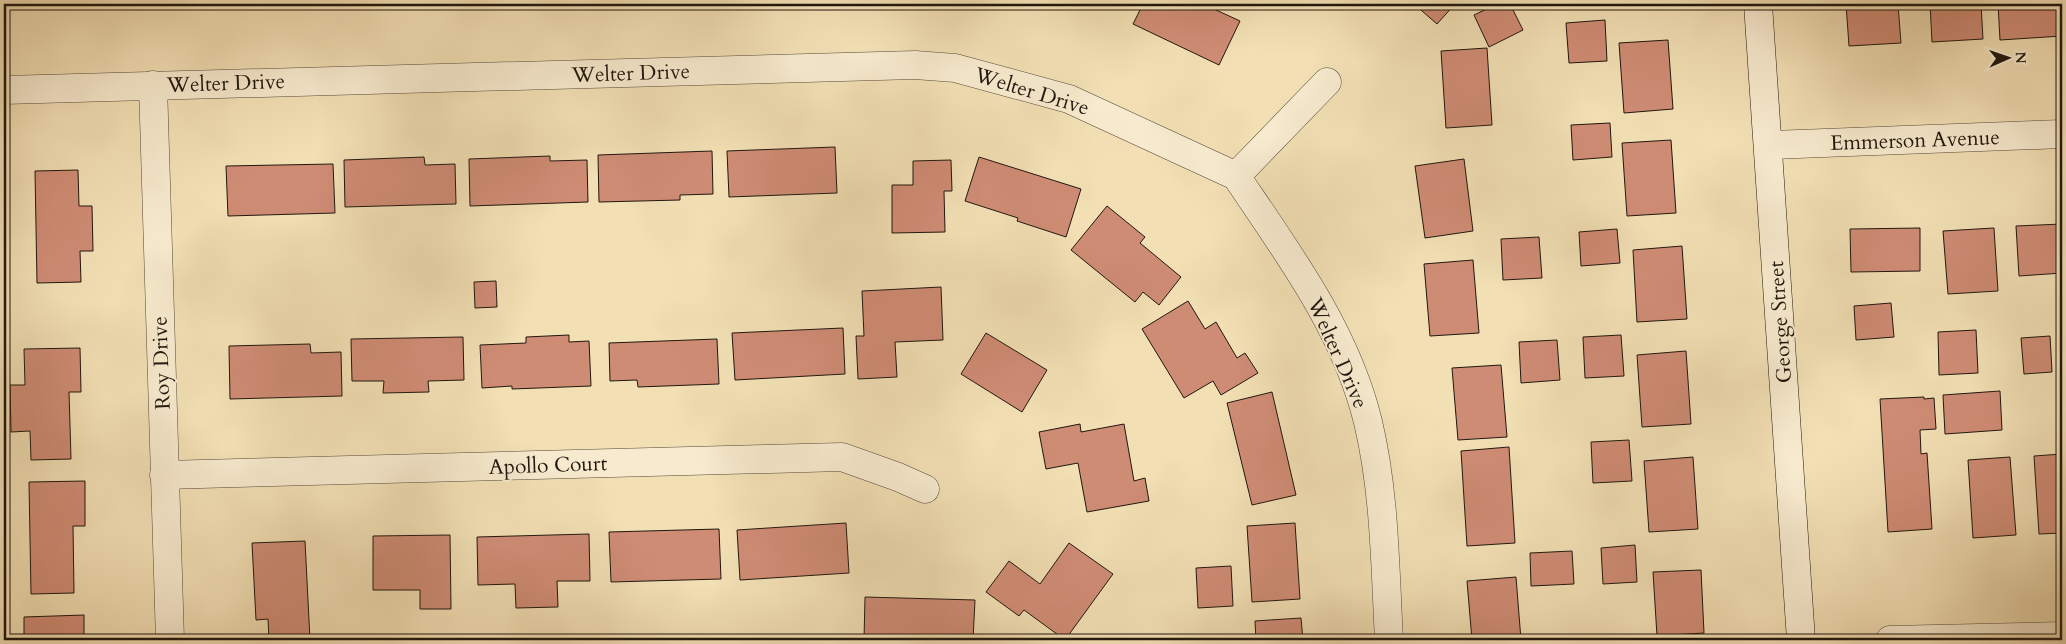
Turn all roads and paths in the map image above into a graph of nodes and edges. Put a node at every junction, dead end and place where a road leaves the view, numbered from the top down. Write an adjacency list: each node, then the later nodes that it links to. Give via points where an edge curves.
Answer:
1 (1758, 4): 6 (street, George Street)
2 (1327, 82): 7 (street)
3 (153, 85): 4 (street, Welter Drive); 7 (street, Welter Drive, via 914,65 955,68 1069,99); 8 (street, Roy Drive)
4 (4, 90)
5 (2062, 134): 6 (street, Emmerson Avenue)
6 (1768, 145): 13 (street, George Street)
7 (1236, 176): 12 (street, Welter Drive, via 1306,280 1353,376 1368,421 1382,506)
8 (164, 475): 9 (street, Apollo Court, via 842,456); 11 (street, Roy Drive)
9 (925, 490)
10 (2062, 636): 14 (street)
11 (170, 640)
12 (1389, 640)
13 (1801, 640)
14 (1890, 640)

